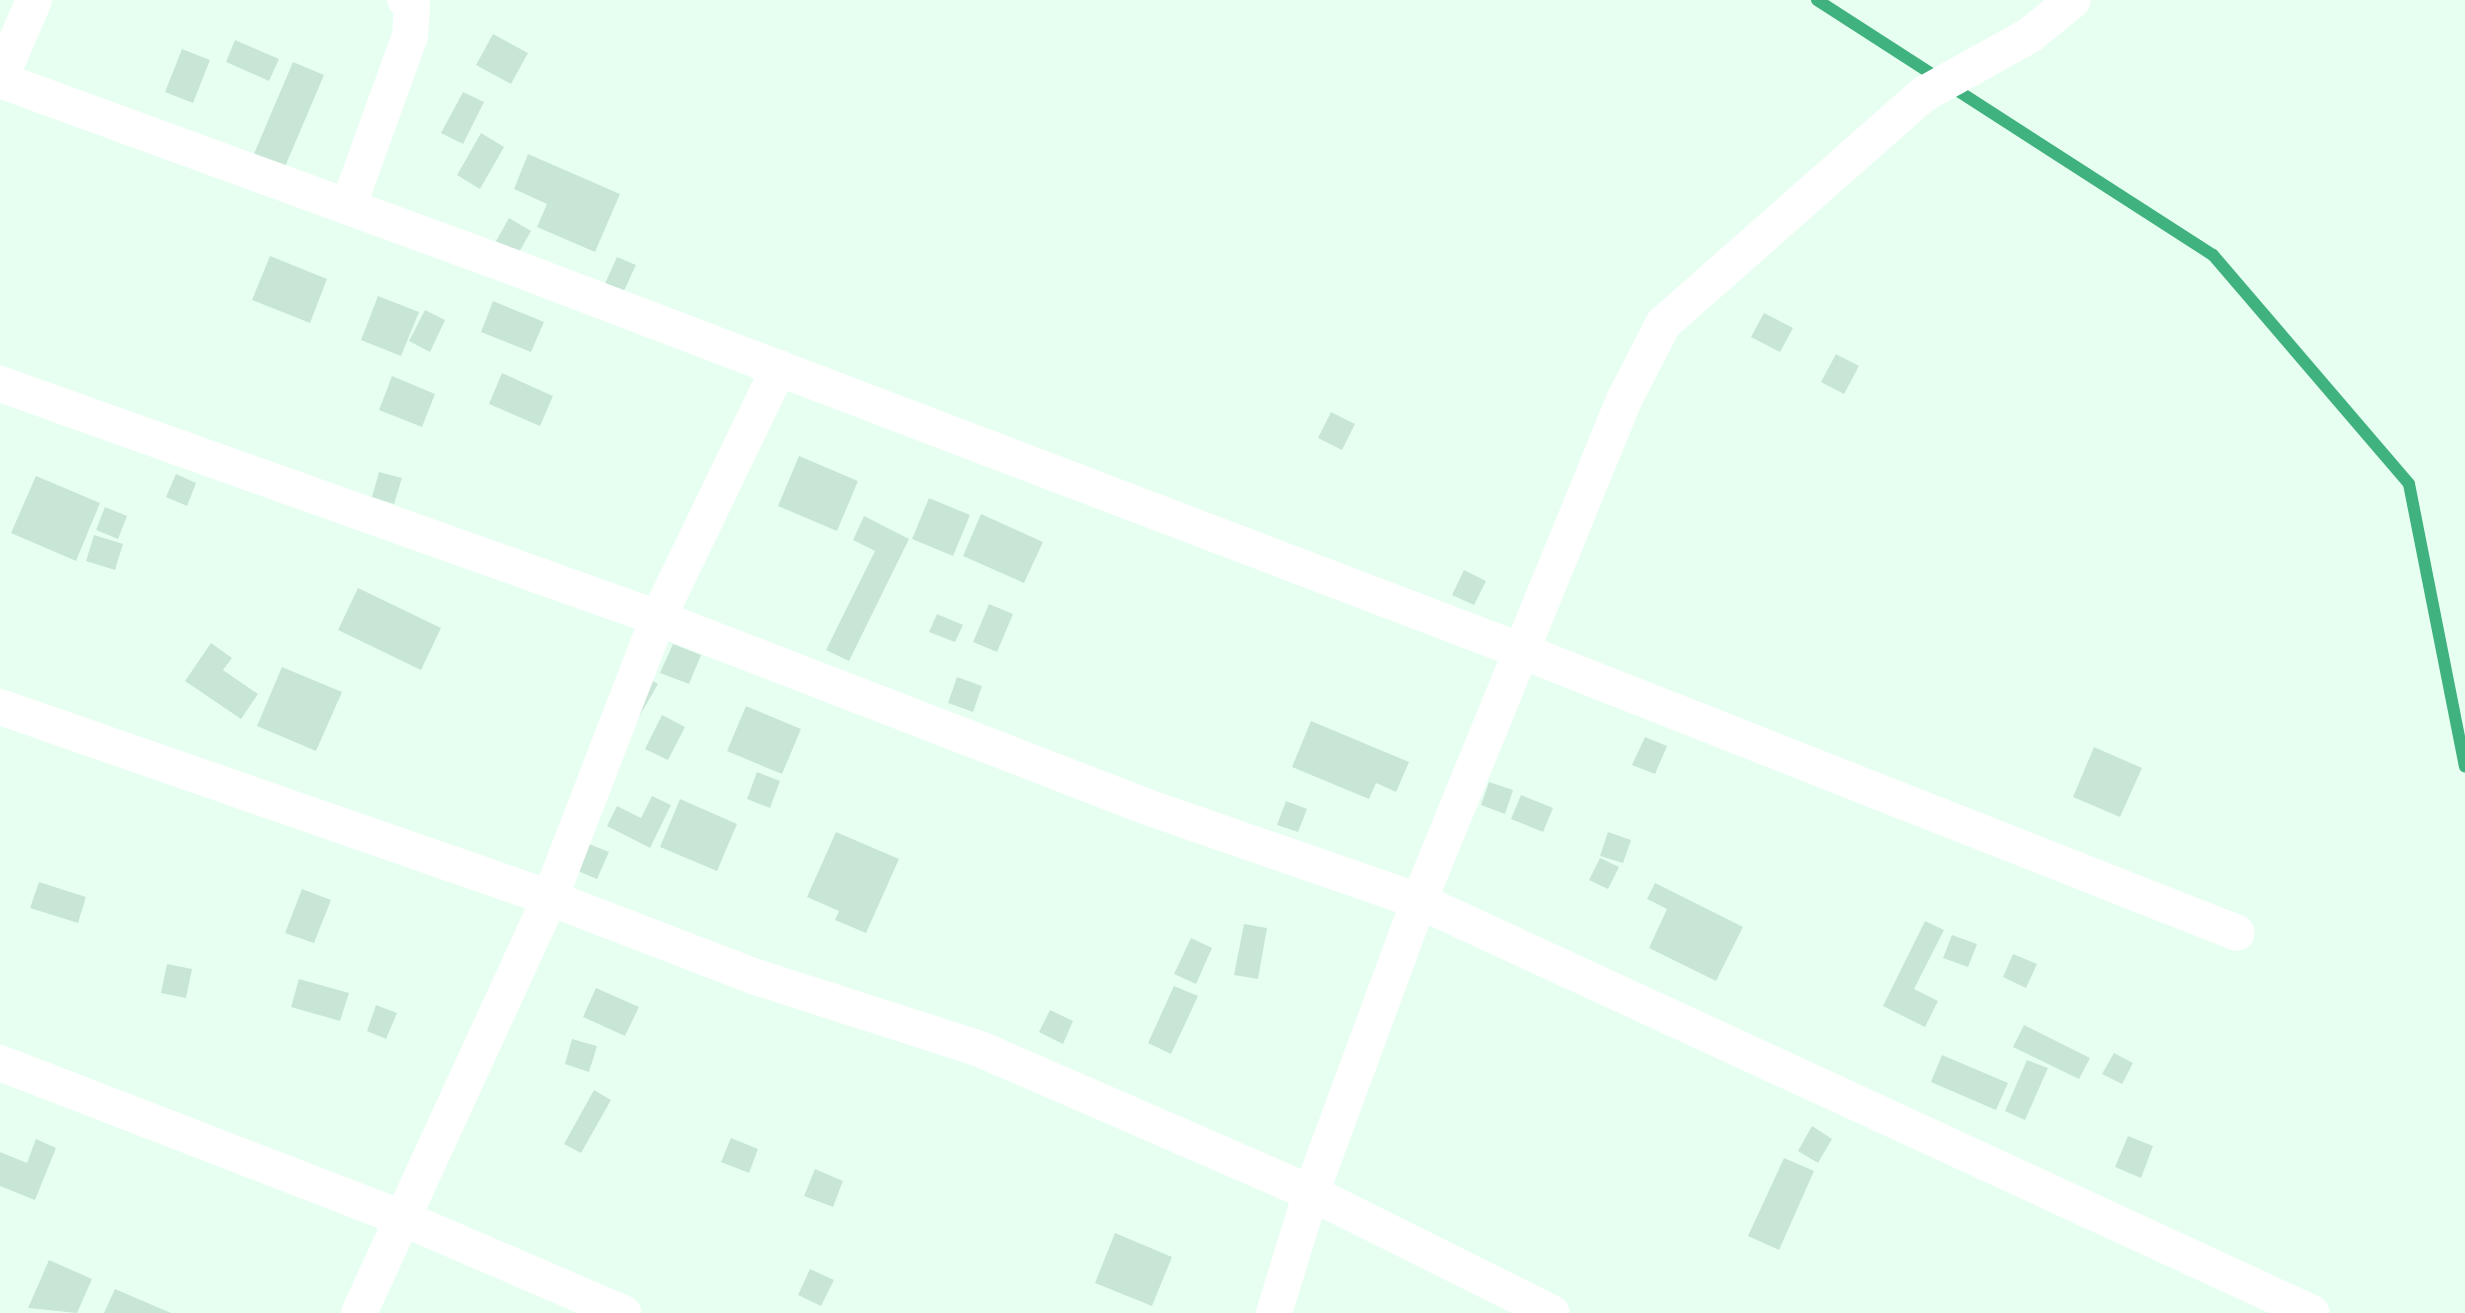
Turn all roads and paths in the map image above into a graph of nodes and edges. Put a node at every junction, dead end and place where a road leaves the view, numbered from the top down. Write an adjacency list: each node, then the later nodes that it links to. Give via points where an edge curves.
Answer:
1 (34, 0): 4 (street)
2 (405, 0): 5 (street, via 412,6 410,36)
3 (2073, 0): 9 (street, via 2030,35 1924,94 1663,324 1624,400)
4 (0, 80): 5 (street)
5 (348, 207): 6 (street)
6 (779, 368): 8 (street); 9 (street)
7 (0, 384): 8 (street)
8 (658, 618): 11 (street); 12 (street, via 1150,808)
9 (1524, 652): 12 (street); 13 (street)
10 (0, 707): 11 (street)
11 (550, 898): 15 (street, via 756,977 980,1049); 16 (street)
12 (1419, 901): 15 (street); 21 (street)
13 (2237, 933)
14 (0, 1063): 16 (street)
15 (1311, 1193): 19 (street); 20 (street)
16 (402, 1218): 17 (street); 18 (street)
17 (359, 1313)
18 (623, 1313)
19 (1274, 1313)
20 (1552, 1313)
21 (2312, 1313)

